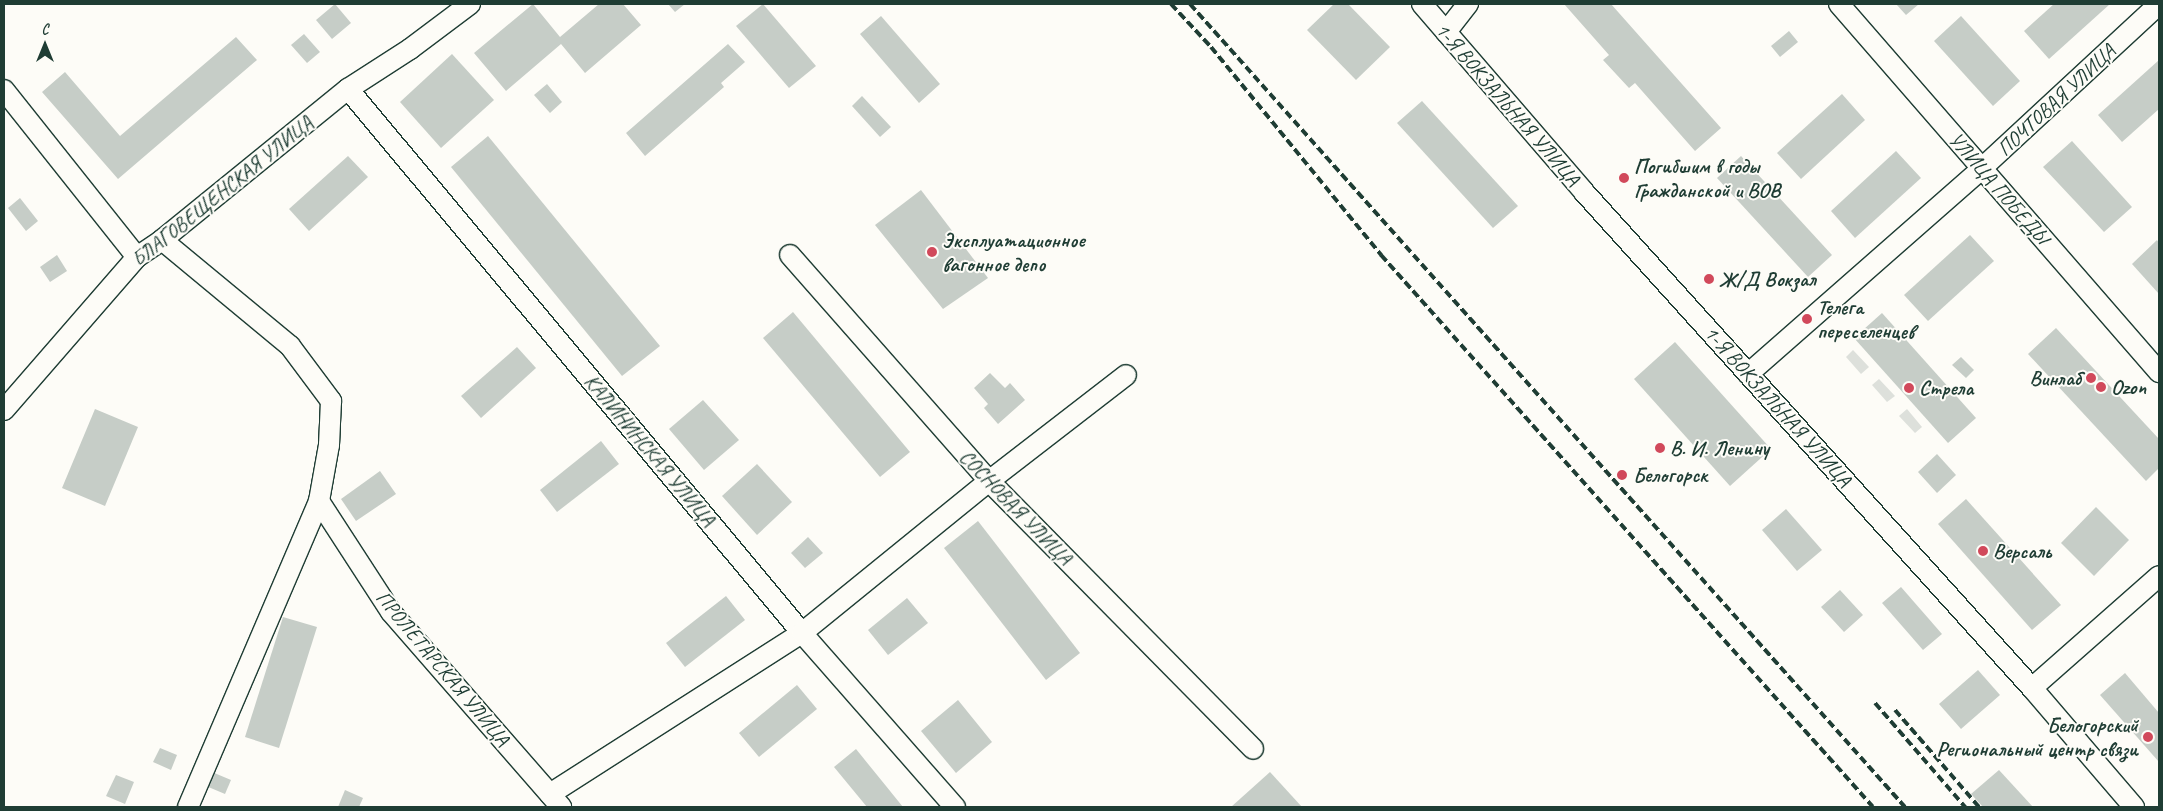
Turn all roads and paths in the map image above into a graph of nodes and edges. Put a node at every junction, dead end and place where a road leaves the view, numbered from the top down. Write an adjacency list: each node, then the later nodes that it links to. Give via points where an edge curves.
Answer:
1 (1422, 4): 6 (street, 1-Я ВОКЗАЛЬНАЯ УЛИЦА)
2 (1468, 4): 6 (street)
3 (1839, 4): 9 (street, УЛИЦА ПОБЕДЫ)
4 (2159, 4): 9 (street, ПОЧТОВАЯ УЛИЦА)
5 (459, 7): 7 (street, БЛАГОВЕЩЕНСКАЯ УЛИЦА, via 410,49)
6 (1446, 32): 14 (street, 1-Я ВОКЗАЛЬНАЯ УЛИЦА)
7 (348, 89): 10 (street, БЛАГОВЕЩЕНСКАЯ УЛИЦА); 20 (street, КАЛИНИНСКАЯ УЛИЦА)
8 (4, 90): 12 (street)
9 (1982, 168): 13 (street, УЛИЦА ПОБЕДЫ); 14 (street, ПОЧТОВАЯ УЛИЦА)
10 (162, 240): 12 (street, БЛАГОВЕЩЕНСКАЯ УЛИЦА); 18 (street, via 290,346 331,401 329,445)
11 (790, 255): 17 (street, СОСНОВАЯ УЛИЦА)
12 (137, 257): 16 (street, БЛАГОВЕЩЕНСКАЯ УЛИЦА)
13 (2159, 372)
14 (1748, 374): 21 (street, 1-Я ВОКЗАЛЬНАЯ УЛИЦА)
15 (1126, 375): 17 (street)
16 (4, 410)
17 (989, 481): 20 (street); 22 (street, СОСНОВАЯ УЛИЦА)
18 (319, 501): 23 (street, ПРОЛЕТАРСКАЯ УЛИЦА, via 391,612); 24 (street)
19 (2159, 576): 21 (street)
20 (802, 633): 23 (street); 25 (street, КАЛИНИНСКАЯ УЛИЦА)
21 (2032, 688): 26 (street, 1-Я ВОКЗАЛЬНАЯ УЛИЦА)
22 (1253, 749)
23 (555, 801)
24 (188, 807)
25 (955, 807)
26 (2134, 807)

